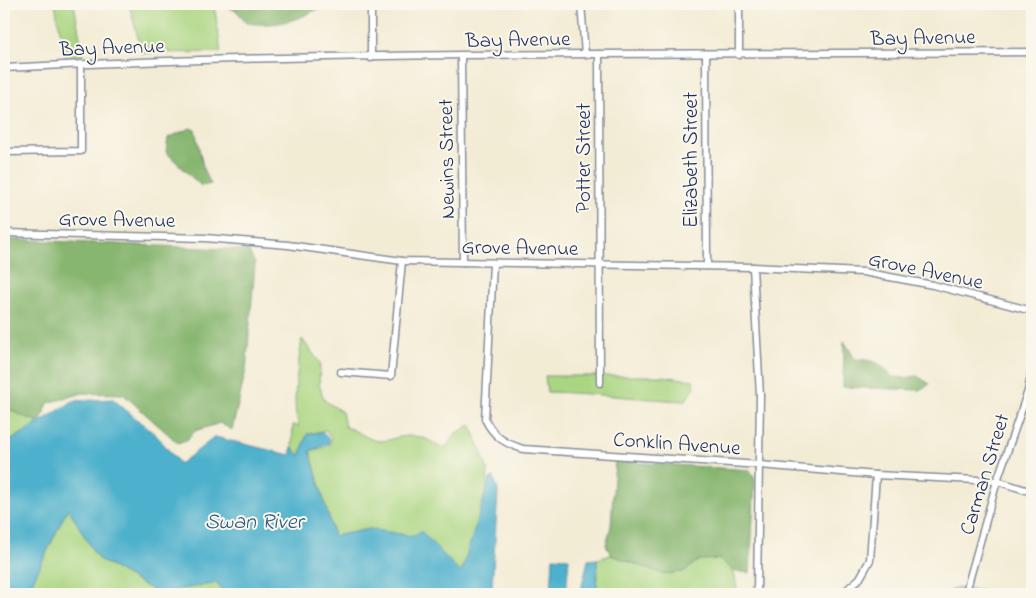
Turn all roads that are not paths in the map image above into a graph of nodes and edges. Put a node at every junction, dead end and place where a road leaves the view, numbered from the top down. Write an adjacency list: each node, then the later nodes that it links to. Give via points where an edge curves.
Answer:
1 (371, 4): 10 (street)
2 (581, 4): 5 (street)
3 (739, 4): 8 (street)
4 (1032, 52): 8 (street, Bay Avenue)
5 (585, 54): 6 (street, Bay Avenue); 9 (street, Bay Avenue)
6 (599, 54): 7 (street, Bay Avenue); 18 (street, Potter Street)
7 (706, 54): 8 (street, Bay Avenue); 19 (street, Elizabeth Street)
8 (739, 55)
9 (461, 56): 10 (street, Bay Avenue); 16 (street, Newins Street)
10 (371, 58): 11 (street, Bay Avenue)
11 (81, 64): 12 (street, Bay Avenue); 13 (street, via 81,151)
12 (4, 68)
13 (4, 152)
14 (4, 233): 15 (street, Grove Avenue, via 205,238 288,245)
15 (402, 261): 16 (street, Grove Avenue); 23 (street, via 391,376)
16 (464, 262): 17 (street, Grove Avenue)
17 (493, 264): 18 (street, Grove Avenue); 25 (street, Conklin Avenue, via 485,419 495,436 505,444 523,449)
18 (600, 265): 19 (street, Grove Avenue); 24 (street, Potter Street)
19 (707, 266): 20 (street, Grove Avenue)
20 (753, 267): 21 (street, Grove Avenue, via 894,276); 25 (street)
21 (1032, 311)
22 (1032, 370): 27 (street, Carman Street, via 1028,392)
23 (341, 372)
24 (600, 383)
25 (760, 464): 26 (street, Conklin Avenue); 30 (street)
26 (876, 475): 27 (street, Conklin Avenue); 31 (street, via 870,560 860,578)
27 (998, 481): 28 (street, Conklin Avenue); 29 (street, Carman Street)
28 (1032, 492)
29 (966, 588)
30 (757, 591)
31 (842, 594)

